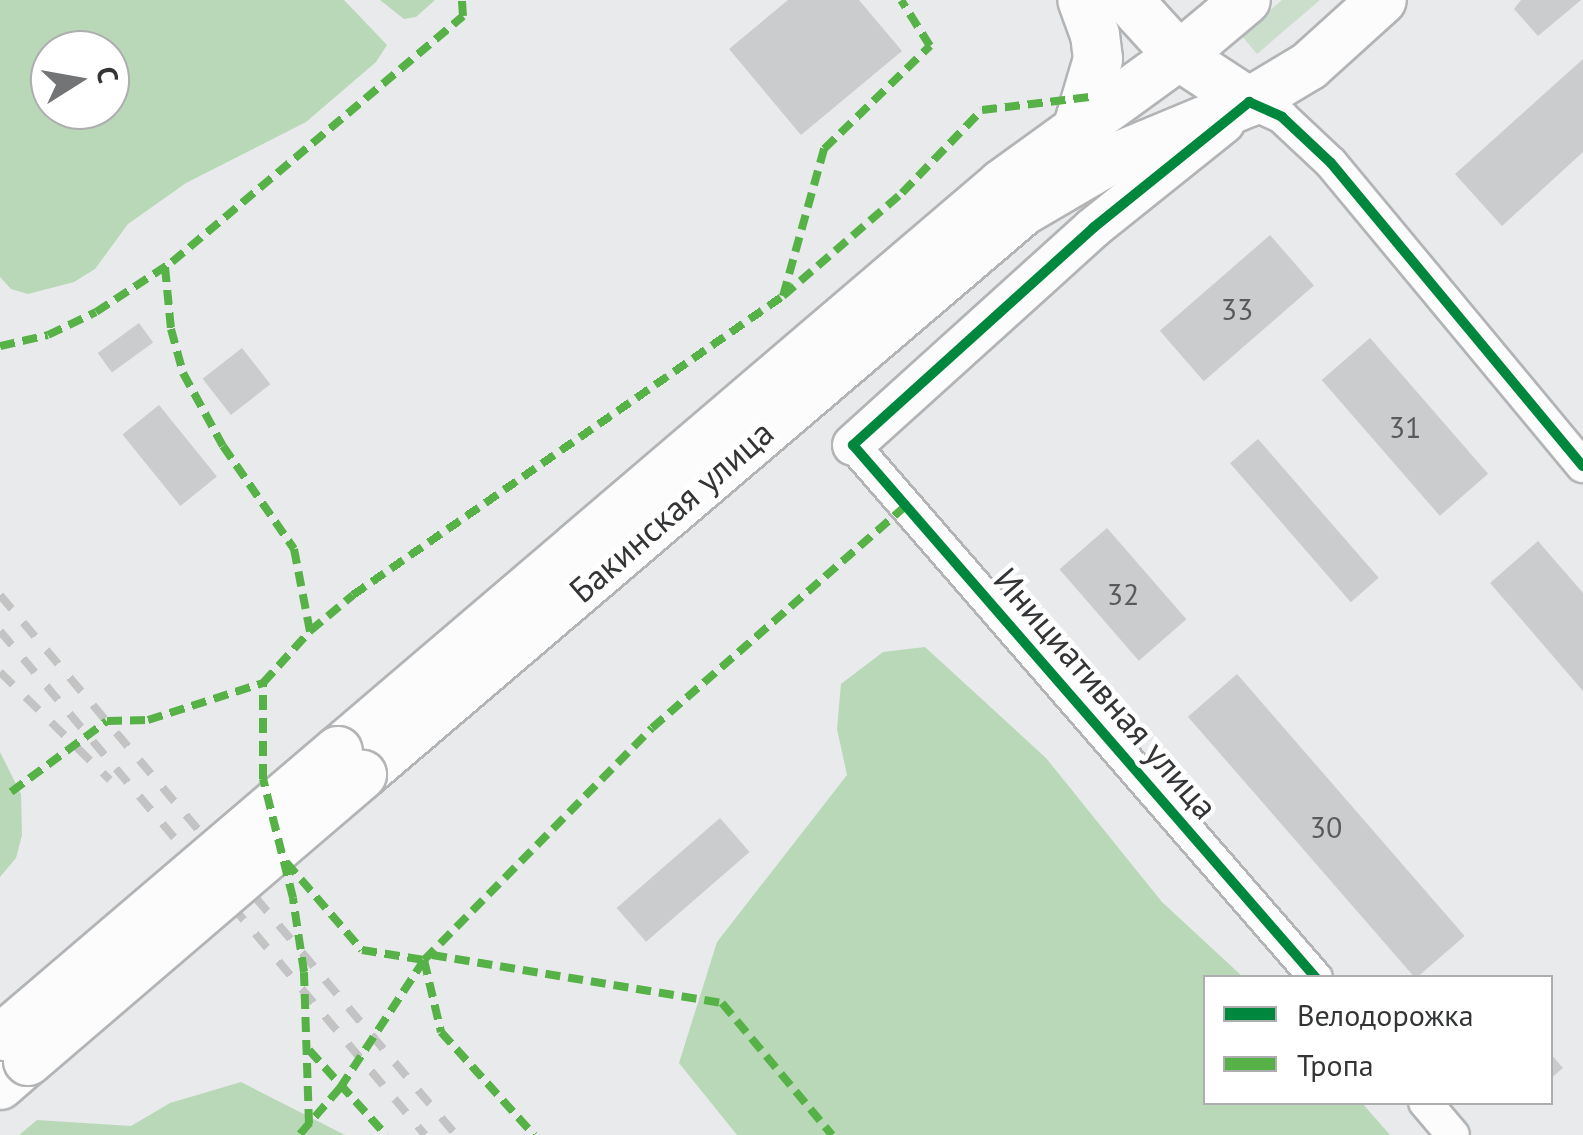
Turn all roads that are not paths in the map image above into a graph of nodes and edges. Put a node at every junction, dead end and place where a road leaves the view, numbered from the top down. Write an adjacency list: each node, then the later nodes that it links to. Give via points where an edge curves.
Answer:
1 (1082, 0): 7 (main road, via 1098,59)
2 (1128, 0): 5 (main road)
3 (1246, 0): 5 (main road, Бакинская улица)
4 (1382, 0): 6 (main road, Бакинская улица, via 1309,66)
5 (1179, 56): 6 (main road); 7 (main road, Бакинская улица)
6 (1249, 102): 7 (main road, Бакинская улица, via 1112,159); 8 (street); 10 (street, via 1282,118 1331,163)
7 (1059, 159): 8 (street); 12 (main road, Бакинская улица, bridge, via 1023,211 350,763)
8 (1093, 228): 9 (street)
9 (853, 445): 11 (street, Инициативная улица)
10 (1583, 466)
11 (1313, 975)
12 (8, 1055)
13 (1428, 1105): 14 (street)
14 (1454, 1135)

